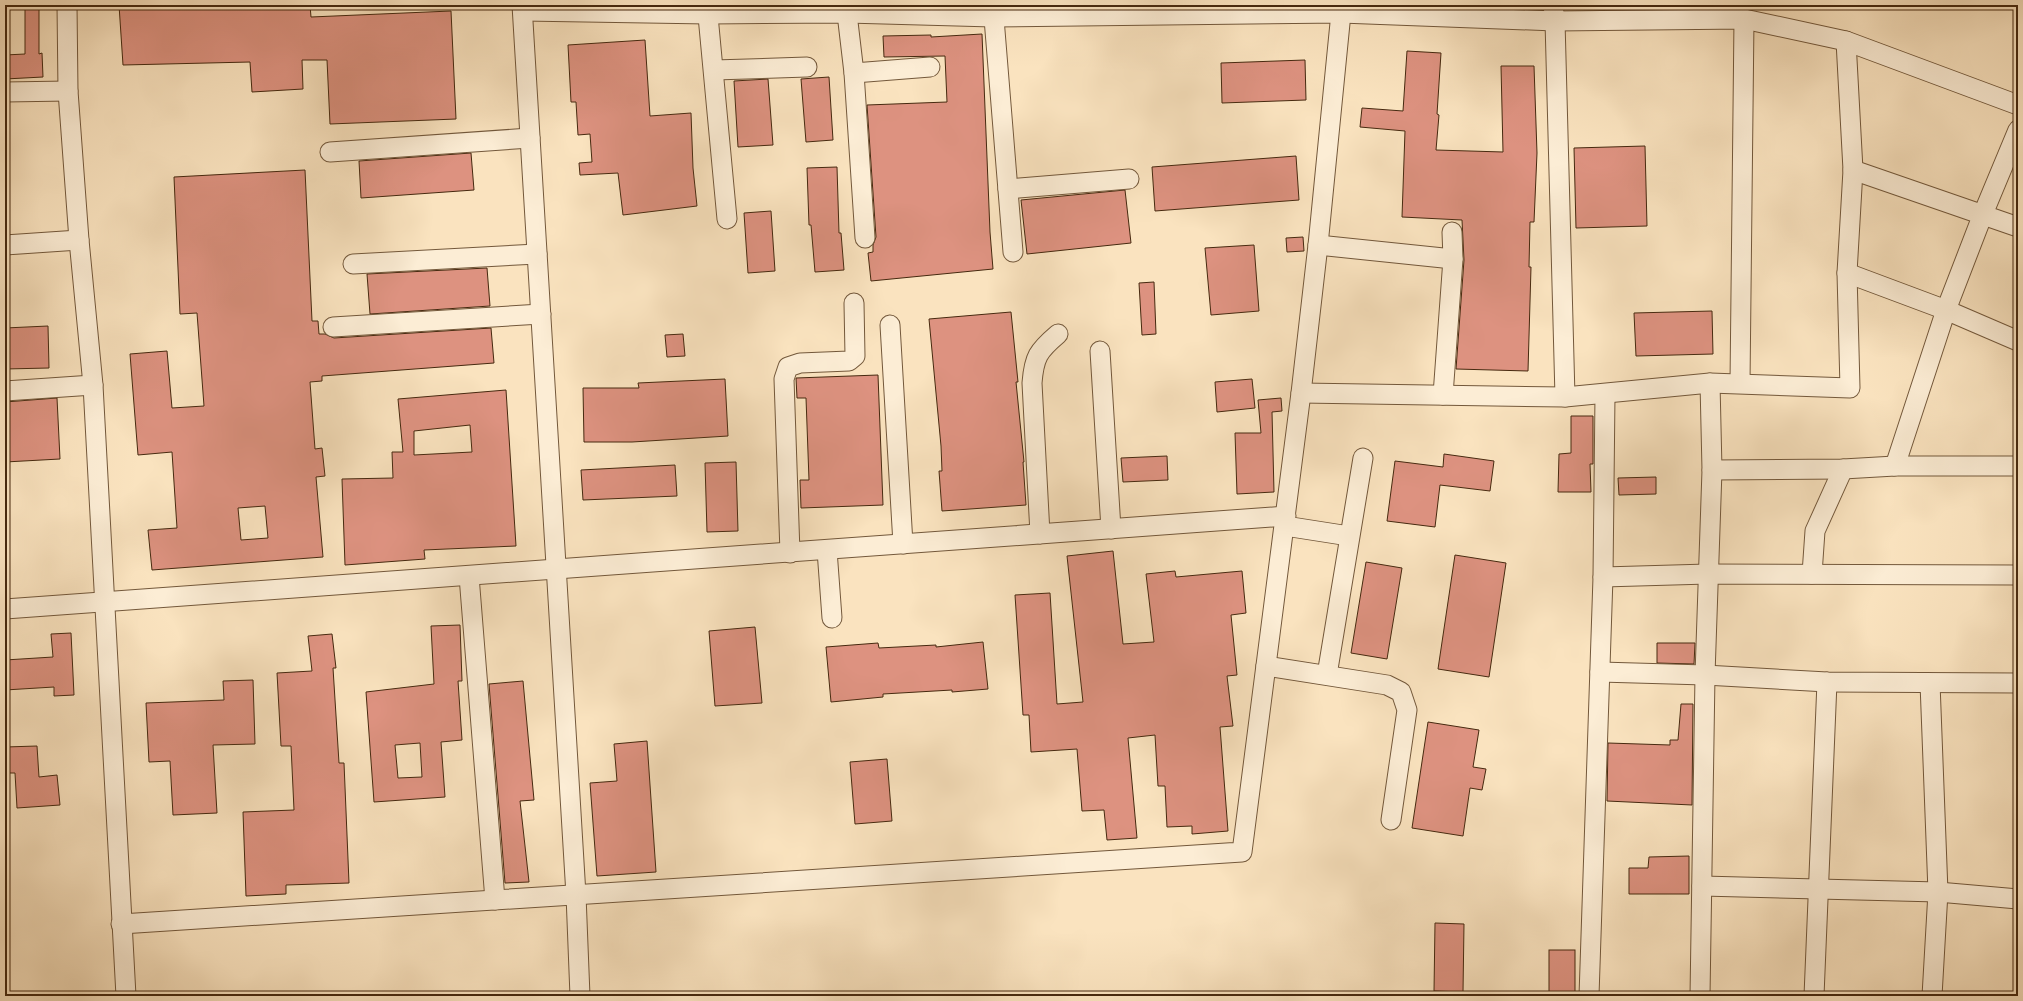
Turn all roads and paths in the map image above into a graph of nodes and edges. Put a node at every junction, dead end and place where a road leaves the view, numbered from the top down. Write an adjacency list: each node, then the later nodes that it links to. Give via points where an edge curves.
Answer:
1 (67, 5): 14 (street)
2 (522, 8): 3 (street); 18 (street)
3 (708, 9): 4 (street); 12 (street)
4 (847, 9): 6 (street); 13 (street)
5 (1340, 9): 6 (street); 7 (street); 30 (street)
6 (993, 11): 22 (street)
7 (1554, 13): 8 (street); 51 (street)
8 (1744, 19): 9 (street); 45 (street)
9 (1846, 41): 16 (street); 20 (street)
10 (807, 67): 12 (street)
11 (930, 67): 13 (street)
12 (714, 70): 24 (street)
13 (854, 73): 27 (street)
14 (68, 91): 15 (street); 28 (street)
15 (5, 92)
16 (2018, 105)
17 (2018, 130): 23 (street)
18 (530, 138): 19 (street); 32 (street)
19 (330, 152)
20 (1853, 170): 23 (street); 35 (street)
21 (1129, 179): 22 (street)
22 (1008, 189): 31 (street)
23 (1982, 214): 25 (street); 37 (street)
24 (727, 219)
25 (2018, 227)
26 (1452, 232): 33 (street)
27 (865, 238)
28 (79, 240): 29 (street); 46 (street)
29 (5, 245)
30 (1318, 245): 33 (street); 48 (street)
31 (1013, 252)
32 (537, 254): 34 (street); 38 (street)
33 (1453, 259): 49 (street)
34 (353, 264)
35 (1847, 273): 37 (street); 45 (street, via 1850,388)
36 (854, 303): 63 (street, via 855,356 849,361 800,363 788,367 784,379)
37 (1946, 310): 42 (street); 53 (street)
38 (541, 314): 40 (street); 64 (street)
39 (890, 325): 61 (street)
40 (333, 327)
41 (1058, 334): 59 (street, via 1044,345 1034,362 1032,383)
42 (2018, 341)
43 (1100, 351): 58 (street)
44 (1710, 383): 45 (street); 50 (street); 56 (street)
45 (1740, 383)
46 (93, 385): 47 (street); 70 (street)
47 (5, 391)
48 (1301, 393): 49 (street); 57 (street)
49 (1443, 395): 51 (street)
50 (1605, 395): 51 (street); 69 (street)
51 (1565, 397)
52 (1363, 458): 60 (street)
53 (1895, 466): 54 (street); 55 (street)
54 (2018, 466)
55 (1843, 469): 56 (street); 66 (street, via 1815,531)
56 (1712, 470): 65 (street)
57 (1285, 521): 58 (street); 60 (street); 73 (street)
58 (1111, 529): 59 (street)
59 (1040, 534): 61 (street)
60 (1349, 536): 75 (street)
61 (903, 544): 62 (street)
62 (828, 550): 63 (street); 72 (street)
63 (790, 553): 64 (street)
64 (556, 570): 68 (street); 84 (street)
65 (1708, 574): 66 (street); 69 (street); 76 (street)
66 (1812, 574): 67 (street)
67 (2018, 575)
68 (469, 576): 70 (street); 86 (street)
69 (1603, 577): 74 (street)
70 (105, 602): 71 (street); 87 (street)
71 (5, 609)
72 (832, 618)
73 (1266, 666): 75 (street); 84 (street, via 1242,852)
74 (1600, 672): 76 (street); 90 (street)
75 (1327, 675): 80 (street, via 1387,685 1401,692 1407,710)
76 (1705, 675): 77 (street); 81 (street)
77 (1826, 682): 78 (street); 82 (street)
78 (1930, 683): 79 (street); 83 (street)
79 (2018, 683)
80 (1391, 820)
81 (1702, 886): 82 (street); 91 (street)
82 (1819, 889): 83 (street); 92 (street)
83 (1938, 892): 85 (street); 93 (street)
84 (576, 895): 86 (street); 89 (street)
85 (2018, 899)
86 (495, 900): 87 (street)
87 (121, 924): 88 (street)
88 (126, 996)
89 (580, 996)
90 (1589, 996)
91 (1700, 996)
92 (1814, 996)
93 (1932, 996)

